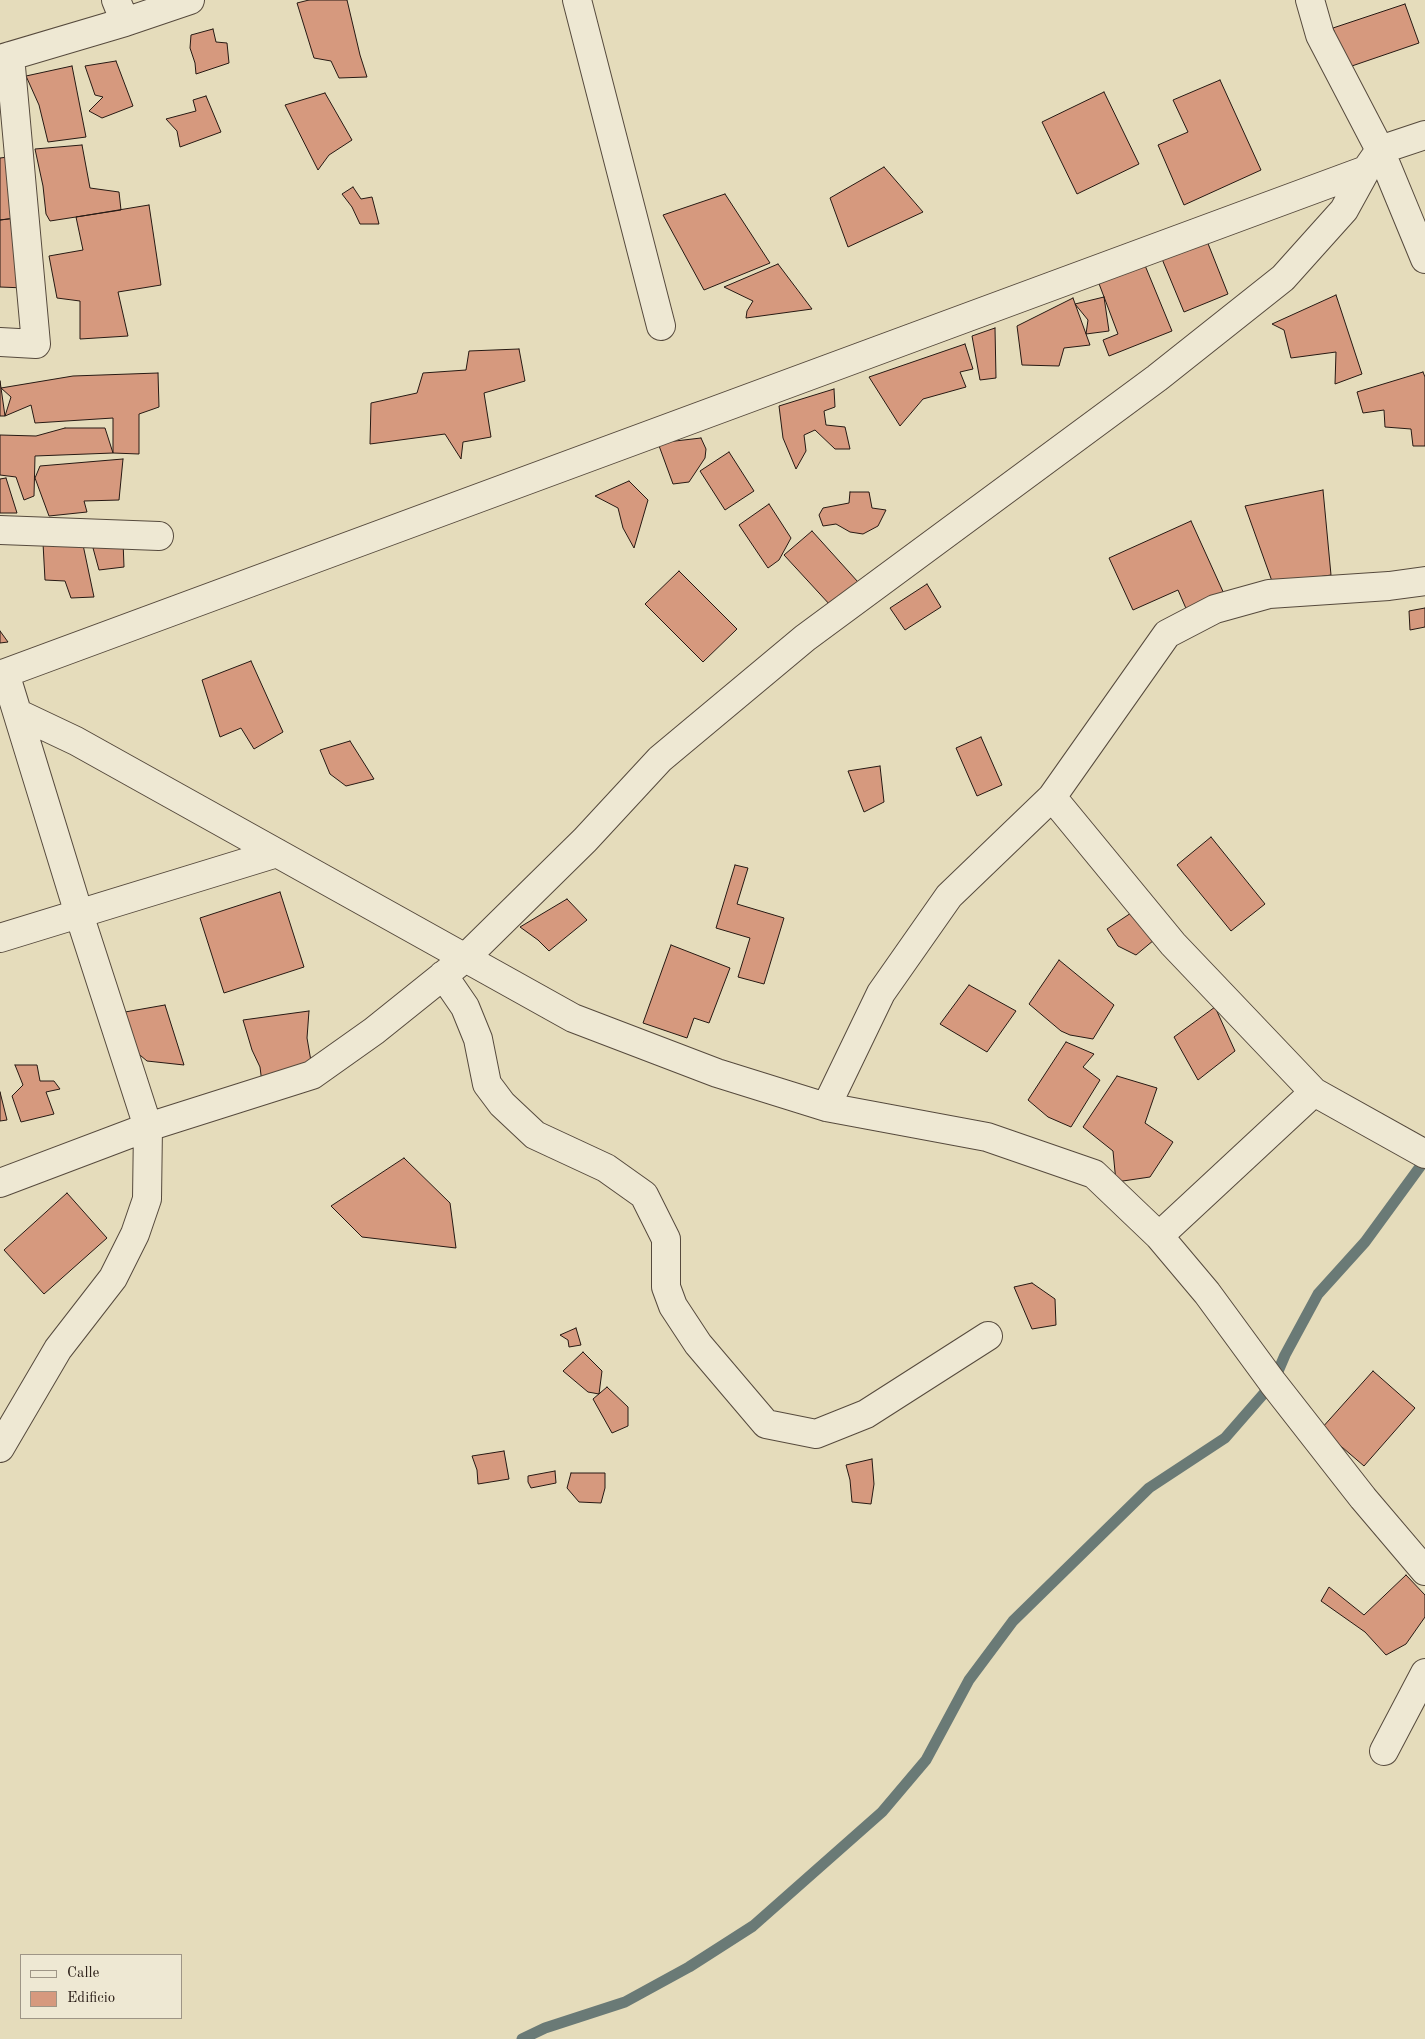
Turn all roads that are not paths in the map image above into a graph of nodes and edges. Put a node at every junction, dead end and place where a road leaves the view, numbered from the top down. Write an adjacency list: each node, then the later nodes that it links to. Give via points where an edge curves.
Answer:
1 (190, 0): 4 (street)
2 (577, 0): 9 (street)
3 (1310, 0): 7 (street, via 1320,36)
4 (121, 11): 5 (street)
5 (5, 57): 10 (street, via 36,344)
6 (1425, 135): 7 (street)
7 (1373, 160): 8 (street); 14 (street); 20 (street, via 1344,210 1283,278 1157,378 789,650 660,759 585,840)
8 (1425, 259)
9 (662, 326)
10 (0, 342)
11 (0, 530): 12 (street)
12 (159, 536)
13 (1425, 581): 16 (street, via 1269,594 1215,609 1167,634)
14 (3, 674): 15 (street)
15 (18, 714): 17 (street, via 76,741); 18 (street)
16 (1052, 798): 22 (street, via 1173,944); 23 (street, via 949,896 881,993)
17 (277, 853): 18 (street); 20 (street)
18 (79, 914): 19 (street); 24 (street)
19 (0, 938)
20 (465, 958): 21 (street); 23 (street, via 573,1018 717,1074)
21 (443, 975): 24 (street, via 374,1031 312,1075); 28 (street, via 465,1007 478,1039 487,1084 502,1104 535,1135 606,1168 644,1195 666,1239 666,1287 673,1306 698,1344 766,1424 816,1434 866,1414)
22 (1314, 1092): 25 (street); 27 (street)
23 (826, 1107): 27 (street, via 987,1137 1094,1174)
24 (148, 1127): 26 (street); 29 (street, via 147,1198 135,1234 113,1278 58,1349)
25 (1425, 1154)
26 (0, 1182)
27 (1159, 1236): 30 (street, via 1363,1498)
28 (988, 1336)
29 (0, 1448)
30 (1425, 1570)
31 (1425, 1673): 32 (street)
32 (1384, 1751)

